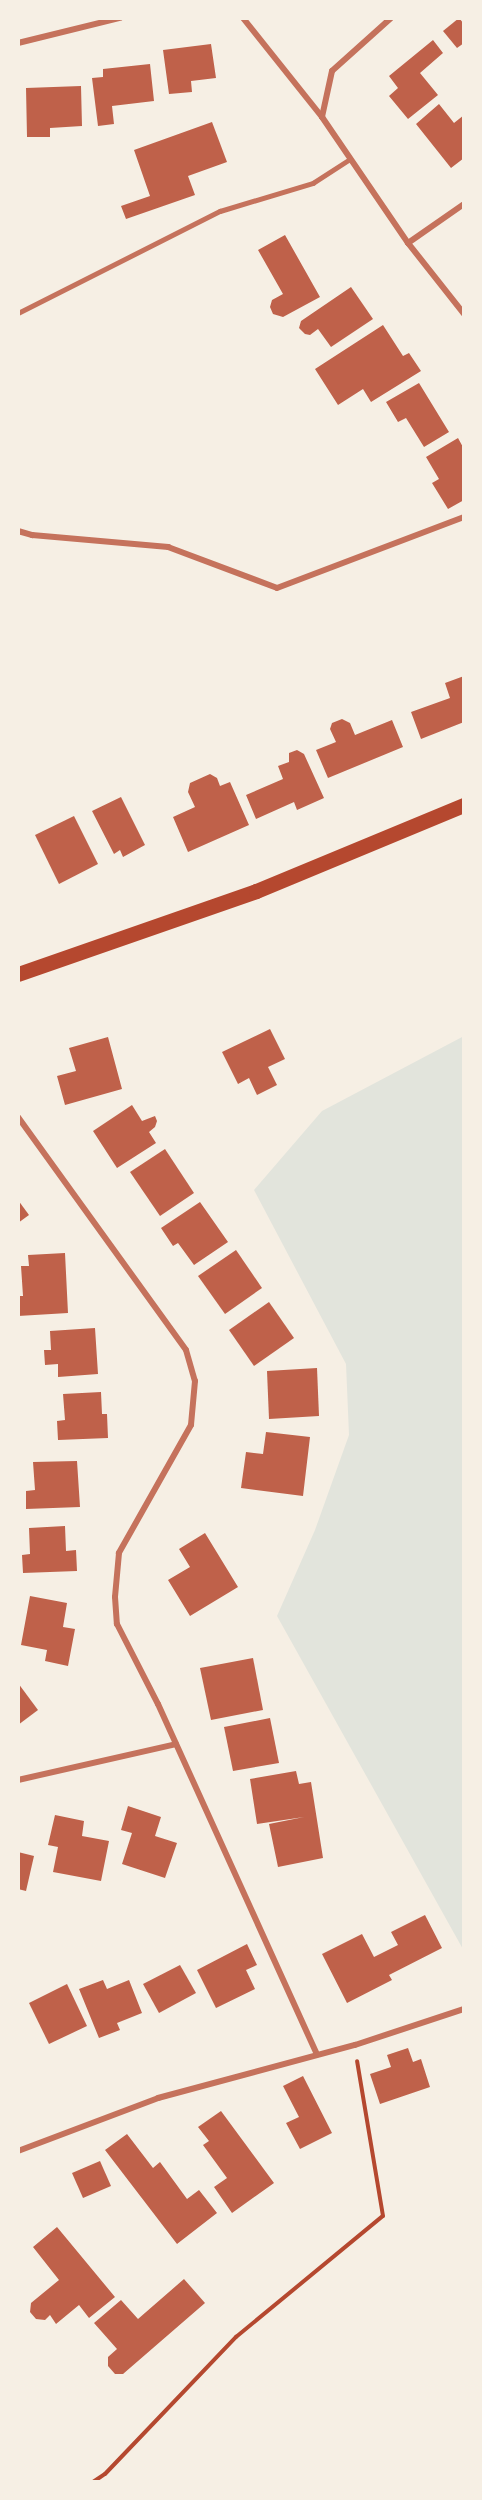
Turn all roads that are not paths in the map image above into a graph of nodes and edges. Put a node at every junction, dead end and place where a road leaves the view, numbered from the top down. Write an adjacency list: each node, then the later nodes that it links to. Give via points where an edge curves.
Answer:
1 (120, 18): 4 (street)
2 (243, 18): 5 (street)
3 (391, 18): 5 (street, via 332,71)
4 (18, 43)
5 (321, 117): 6 (street)
6 (350, 159): 8 (street); 9 (lane, via 313,183 220,211)
7 (464, 204): 8 (street)
8 (408, 243): 10 (street)
9 (18, 313)
10 (464, 314)
11 (464, 517): 12 (street, via 277,588 168,547)
12 (18, 531)
13 (464, 805): 14 (main road, via 256,891)
14 (18, 974)
15 (18, 1117): 16 (street, via 186,1350 195,1381 191,1425 119,1553 115,1597 117,1624)
16 (176, 1744): 17 (street); 19 (street)
17 (18, 1780)
18 (464, 2009): 19 (street)
19 (317, 2055): 20 (street, via 158,2098)
20 (18, 2151)

